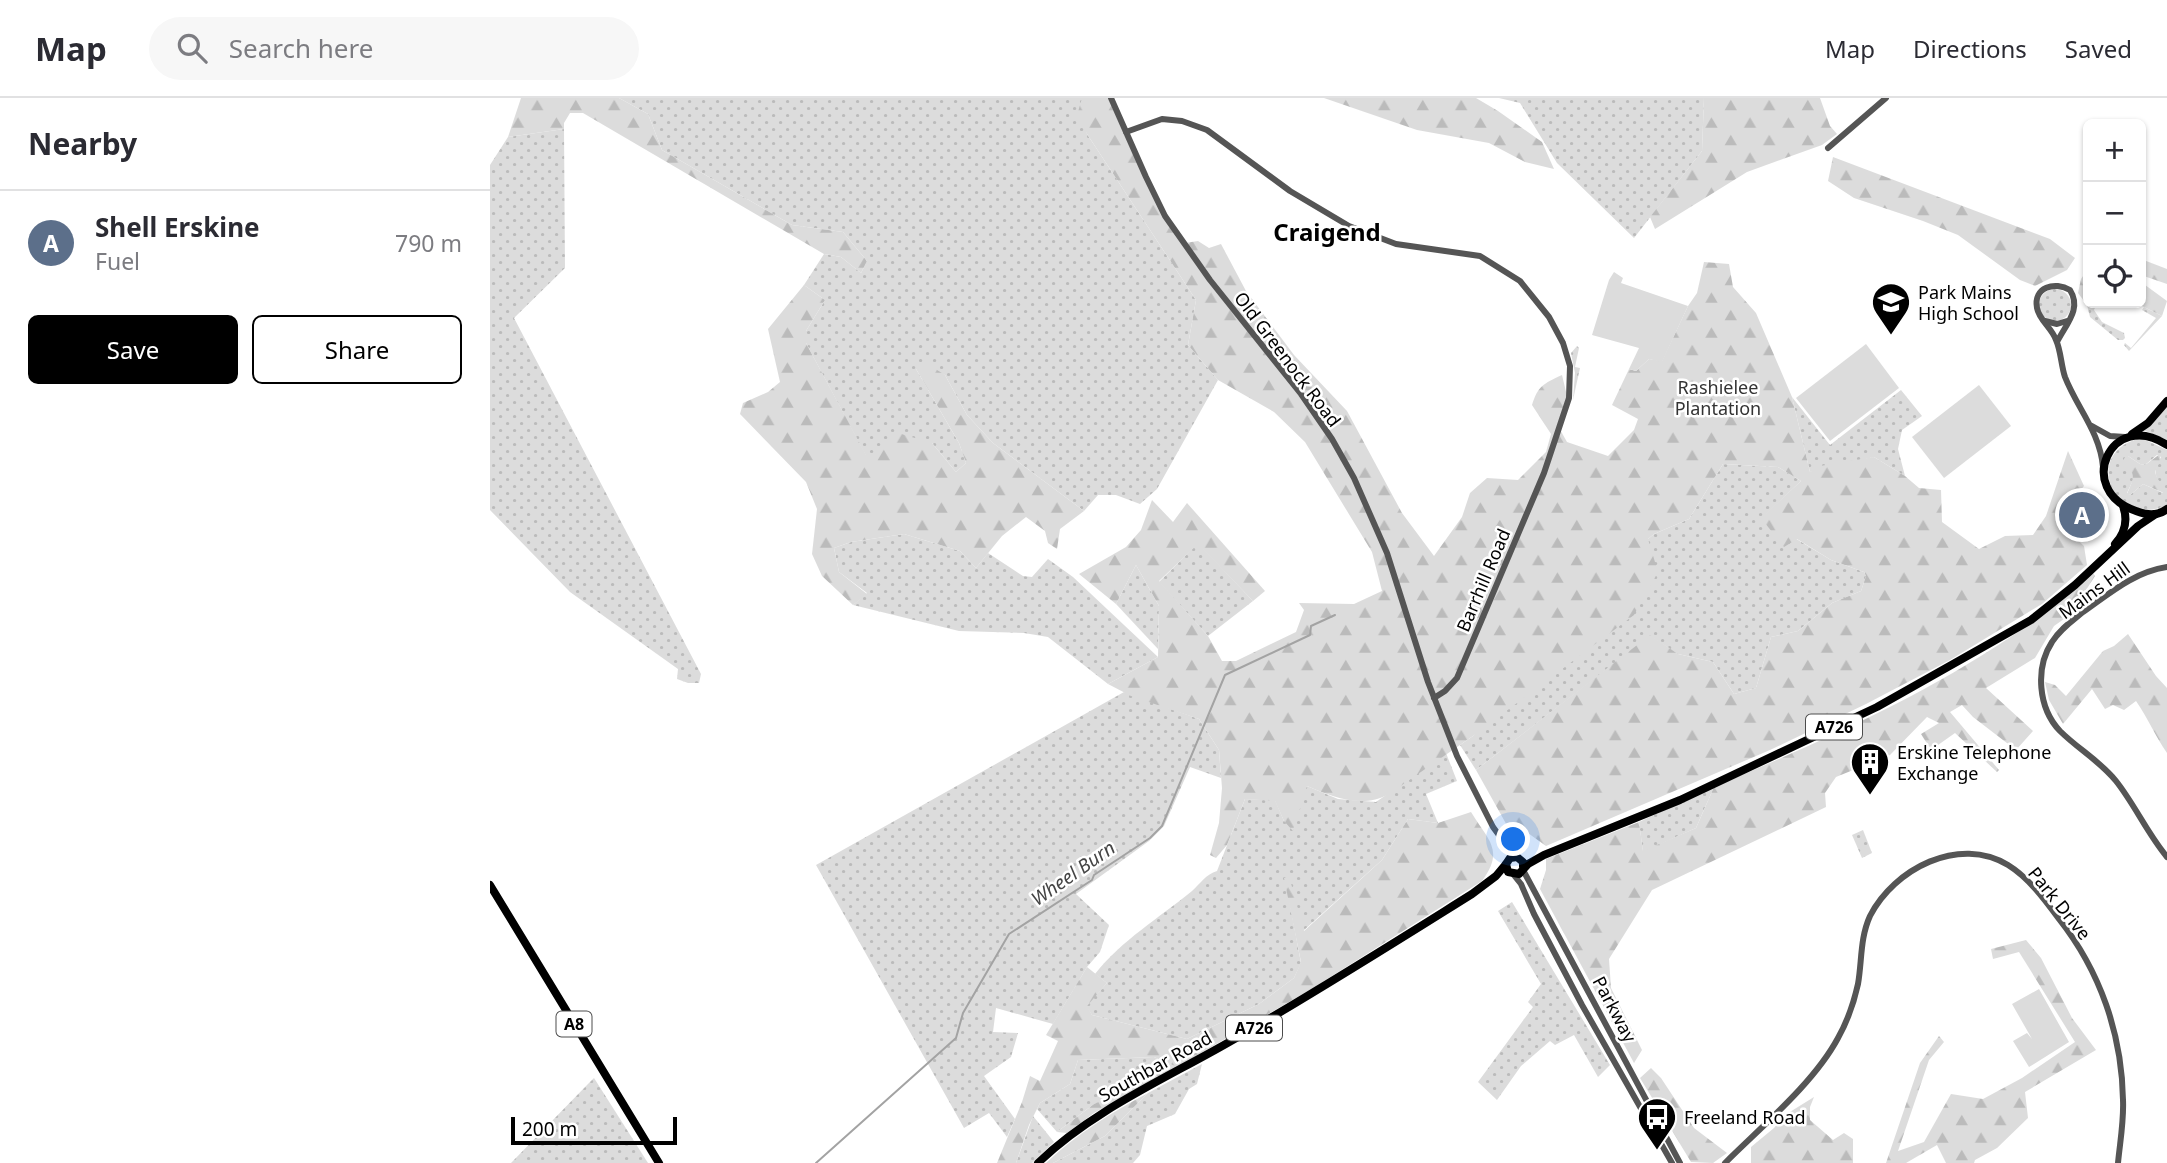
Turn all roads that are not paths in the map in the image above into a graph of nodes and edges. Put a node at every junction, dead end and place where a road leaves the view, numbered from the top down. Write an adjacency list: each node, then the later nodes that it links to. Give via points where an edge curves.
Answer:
1 (1111, 98): 3 (street, Old Greenock Road)
2 (1886, 98): 4 (street)
3 (1126, 132): 17 (street, Old Greenock Road, via 1158,202 1190,254 1301,394 1354,478 1387,553); 17 (street, Barrhill Road, via 1161,120 1207,130 1290,191 1349,226 1396,244 1480,256 1520,281 1549,317 1570,366 1569,398 1547,464 1457,678)
4 (1828, 148)
5 (2043, 320): 6 (street); 6 (street, via 2036,301 2046,287 2054,285 2063,286 2074,297 2074,314); 7 (street)
6 (2067, 321): 7 (street)
7 (2057, 342): 9 (street, via 2065,377)
8 (2167, 401): 10 (main road)
9 (2091, 425): 10 (street, via 2110,436); 12 (street)
10 (2129, 436): 11 (main road, via 2150,436); 12 (main road, via 2110,453)
11 (2167, 444)
12 (2103, 467): 13 (main road, via 2107,489)
13 (2123, 506): 14 (main road, A726, via 2140,513); 15 (main road, A726, via 2126,525)
14 (2163, 512): 15 (main road, A726, via 2138,526)
15 (2102, 560): 18 (main road, A726, via 2031,620 1877,707 1680,800)
16 (2167, 567): 19 (street, Mains Hill, via 2141,572 2064,627 2051,643 2041,681 2043,701 2055,726 2116,781)
17 (1434, 698): 20 (street, Old Greenock Road, via 1473,790)
18 (1544, 855): 20 (main road, A726); 21 (main road, A726)
19 (2167, 857)
20 (1511, 860): 21 (main road, via 1523,862); 22 (main road, via 1507,870); 24 (main road, Southbar Road / A726)
21 (1523, 868): 22 (main road, Southbar Road); 28 (street, Parkway)
22 (1512, 874): 24 (main road, Southbar Road / A726); 27 (street, Parkway)
23 (490, 885): 25 (main road, A8)
24 (1472, 894): 26 (main road, Southbar Road / A726, via 1301,1001 1095,1118)
25 (659, 1163)
26 (1038, 1163)
27 (1671, 1163)
28 (1680, 1163)
29 (1725, 1163): 30 (street, Park Drive, via 1808,1079 1838,1040 1858,984 1864,933 1881,898 1911,871 1961,854 1999,861 2021,874 2066,927 2093,971 2119,1051 2123,1100)
30 (2118, 1163)

